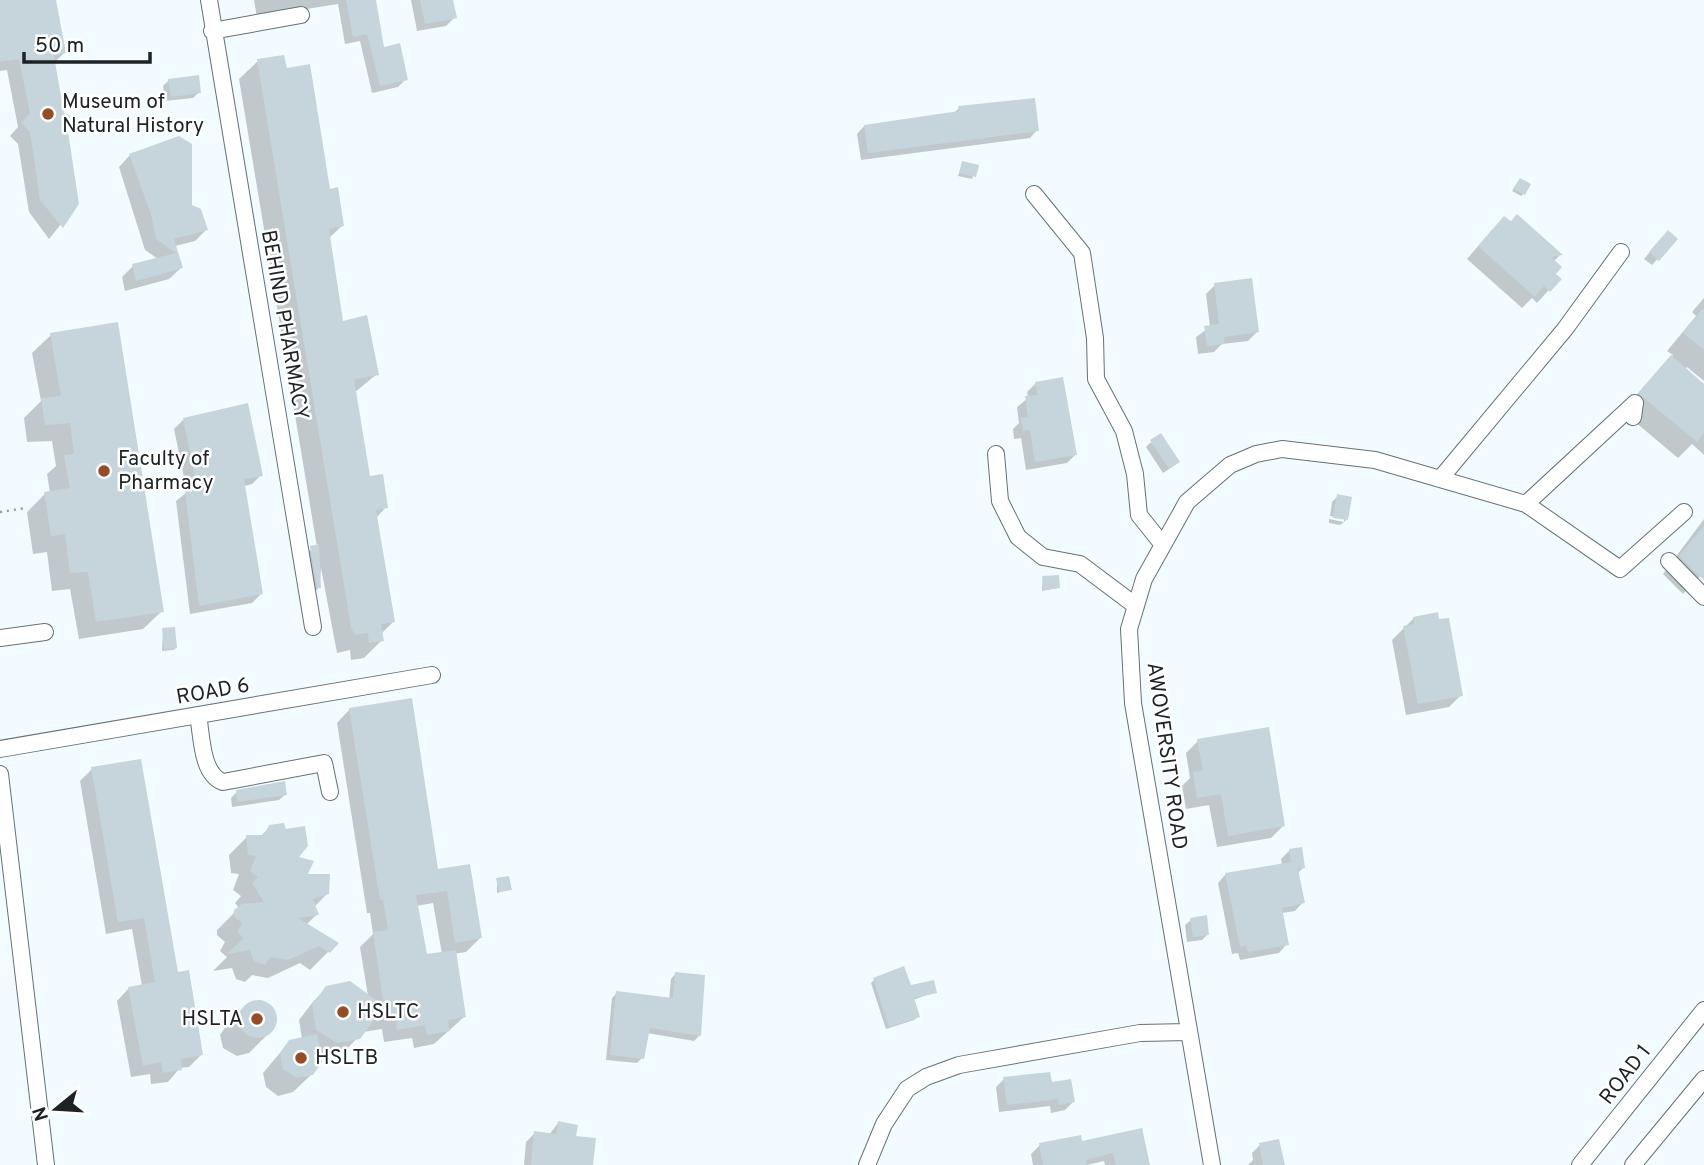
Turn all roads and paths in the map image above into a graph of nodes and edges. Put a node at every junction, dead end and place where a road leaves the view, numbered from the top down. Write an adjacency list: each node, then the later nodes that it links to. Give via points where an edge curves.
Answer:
1 (209, 0): 3 (street, BEHIND PHARMACY)
2 (301, 15): 3 (street)
3 (212, 31): 17 (street, BEHIND PHARMACY)
4 (1034, 194): 13 (street, via 1082,253 1095,338 1096,379 1124,431 1139,515)
5 (1621, 252): 8 (street, via 1565,330)
6 (1633, 417): 9 (street, via 1635,403)
7 (996, 454): 16 (street, via 1000,500 1018,537 1043,557 1080,564)
8 (1440, 479): 9 (street, AWOVERSITY ROAD); 13 (street, AWOVERSITY ROAD, via 1375,460 1282,450 1256,454 1230,465 1187,502)
9 (1526, 504): 12 (street, AWOVERSITY ROAD, via 1620,569)
10 (26, 508): 11 (path)
11 (0, 512)
12 (1684, 512)
13 (1163, 545): 16 (street, AWOVERSITY ROAD, via 1144,579)
14 (1669, 561): 15 (street)
15 (1704, 597)
16 (1136, 606): 26 (street, AWOVERSITY ROAD, via 1129,629 1133,703)
17 (313, 627)
18 (45, 632): 19 (street)
19 (0, 638)
20 (432, 675): 21 (street, ROAD 6)
21 (198, 715): 22 (street, ROAD 6); 24 (street, via 214,779 223,782 324,762)
22 (0, 749)
23 (0, 774): 28 (street)
24 (330, 792)
25 (1704, 1010): 31 (street, ROAD 1)
26 (1188, 1032): 29 (street, via 1140,1033 960,1065 926,1077 906,1088); 30 (street, AWOVERSITY ROAD)
27 (1704, 1079): 32 (street)
28 (46, 1165)
29 (867, 1165)
30 (1212, 1165)
31 (1580, 1165)
32 (1633, 1165)

